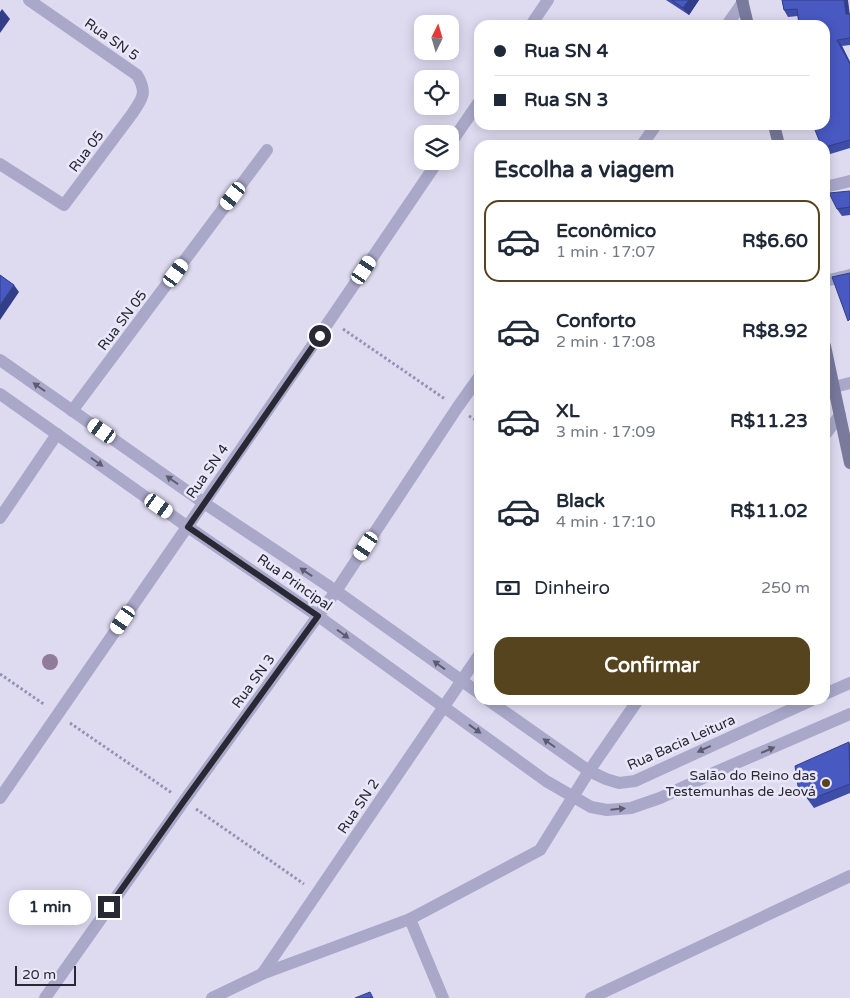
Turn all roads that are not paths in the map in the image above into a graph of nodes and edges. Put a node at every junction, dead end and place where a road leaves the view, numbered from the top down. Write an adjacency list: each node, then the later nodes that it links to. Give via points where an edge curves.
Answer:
1 (29, 0): 8 (street, Rua SN 5, via 137,76 144,93)
2 (548, 0): 4 (street)
3 (742, 1): 5 (street); 6 (street)
4 (534, 20)
5 (729, 20)
6 (747, 20)
7 (474, 109): 9 (street)
8 (132, 114): 11 (street, Rua 05, via 64,205)
9 (459, 131)
10 (267, 150): 23 (street, Rua SN 05)
11 (0, 164)
12 (432, 170): 28 (street, Rua SN 4)
13 (850, 181): 14 (street)
14 (830, 186)
15 (850, 275): 16 (street)
16 (830, 280)
17 (0, 360): 23 (street, Rua Principal, one-way to 17)
18 (830, 369): 21 (street)
19 (850, 383): 21 (street)
20 (474, 384): 31 (street, Rua SN 3)
21 (834, 387): 24 (street)
22 (0, 394): 26 (street, Rua Principal)
23 (72, 410): 28 (street, Rua Principal, one-way to 23)
24 (840, 415): 25 (street); 27 (street)
25 (830, 428)
26 (57, 434): 29 (street); 30 (street, Rua Principal, one-way to 30)
27 (850, 463)
28 (204, 503): 30 (street, Rua SN 4); 31 (street, Rua Principal, one-way to 28)
29 (0, 518)
30 (188, 527): 32 (street, Rua Principal); 45 (street, Rua SN 4)
31 (336, 592): 32 (street, Rua SN 3); 34 (street, Rua Principal, one-way to 31)
32 (318, 616): 41 (street, Rua Principal, one-way to 41); 49 (street, Rua SN 3)
33 (474, 662): 34 (street, Rua SN 2)
34 (461, 681): 36 (street, Rua Principal); 41 (street, Rua SN 2)
35 (850, 683): 37 (street)
36 (474, 690)
37 (830, 692)
38 (495, 705): 43 (street, one-way to 38)
39 (634, 705): 43 (street)
40 (801, 705): 43 (street, Rua Bacia Leitura, one-way to 43, via 635,781 619,783)
41 (444, 707): 44 (street, Rua Principal, one-way to 44); 48 (street, Rua SN 2)
42 (850, 714): 44 (street, one-way to 42, via 592,807 608,810 631,808)
43 (588, 771): 44 (street)
44 (572, 796): 47 (street, via 540,850)
45 (0, 798)
46 (850, 876): 52 (street)
47 (410, 919): 48 (street); 51 (street)
48 (262, 974): 50 (street)
49 (45, 998)
50 (212, 998)
51 (443, 998)
52 (591, 998)

